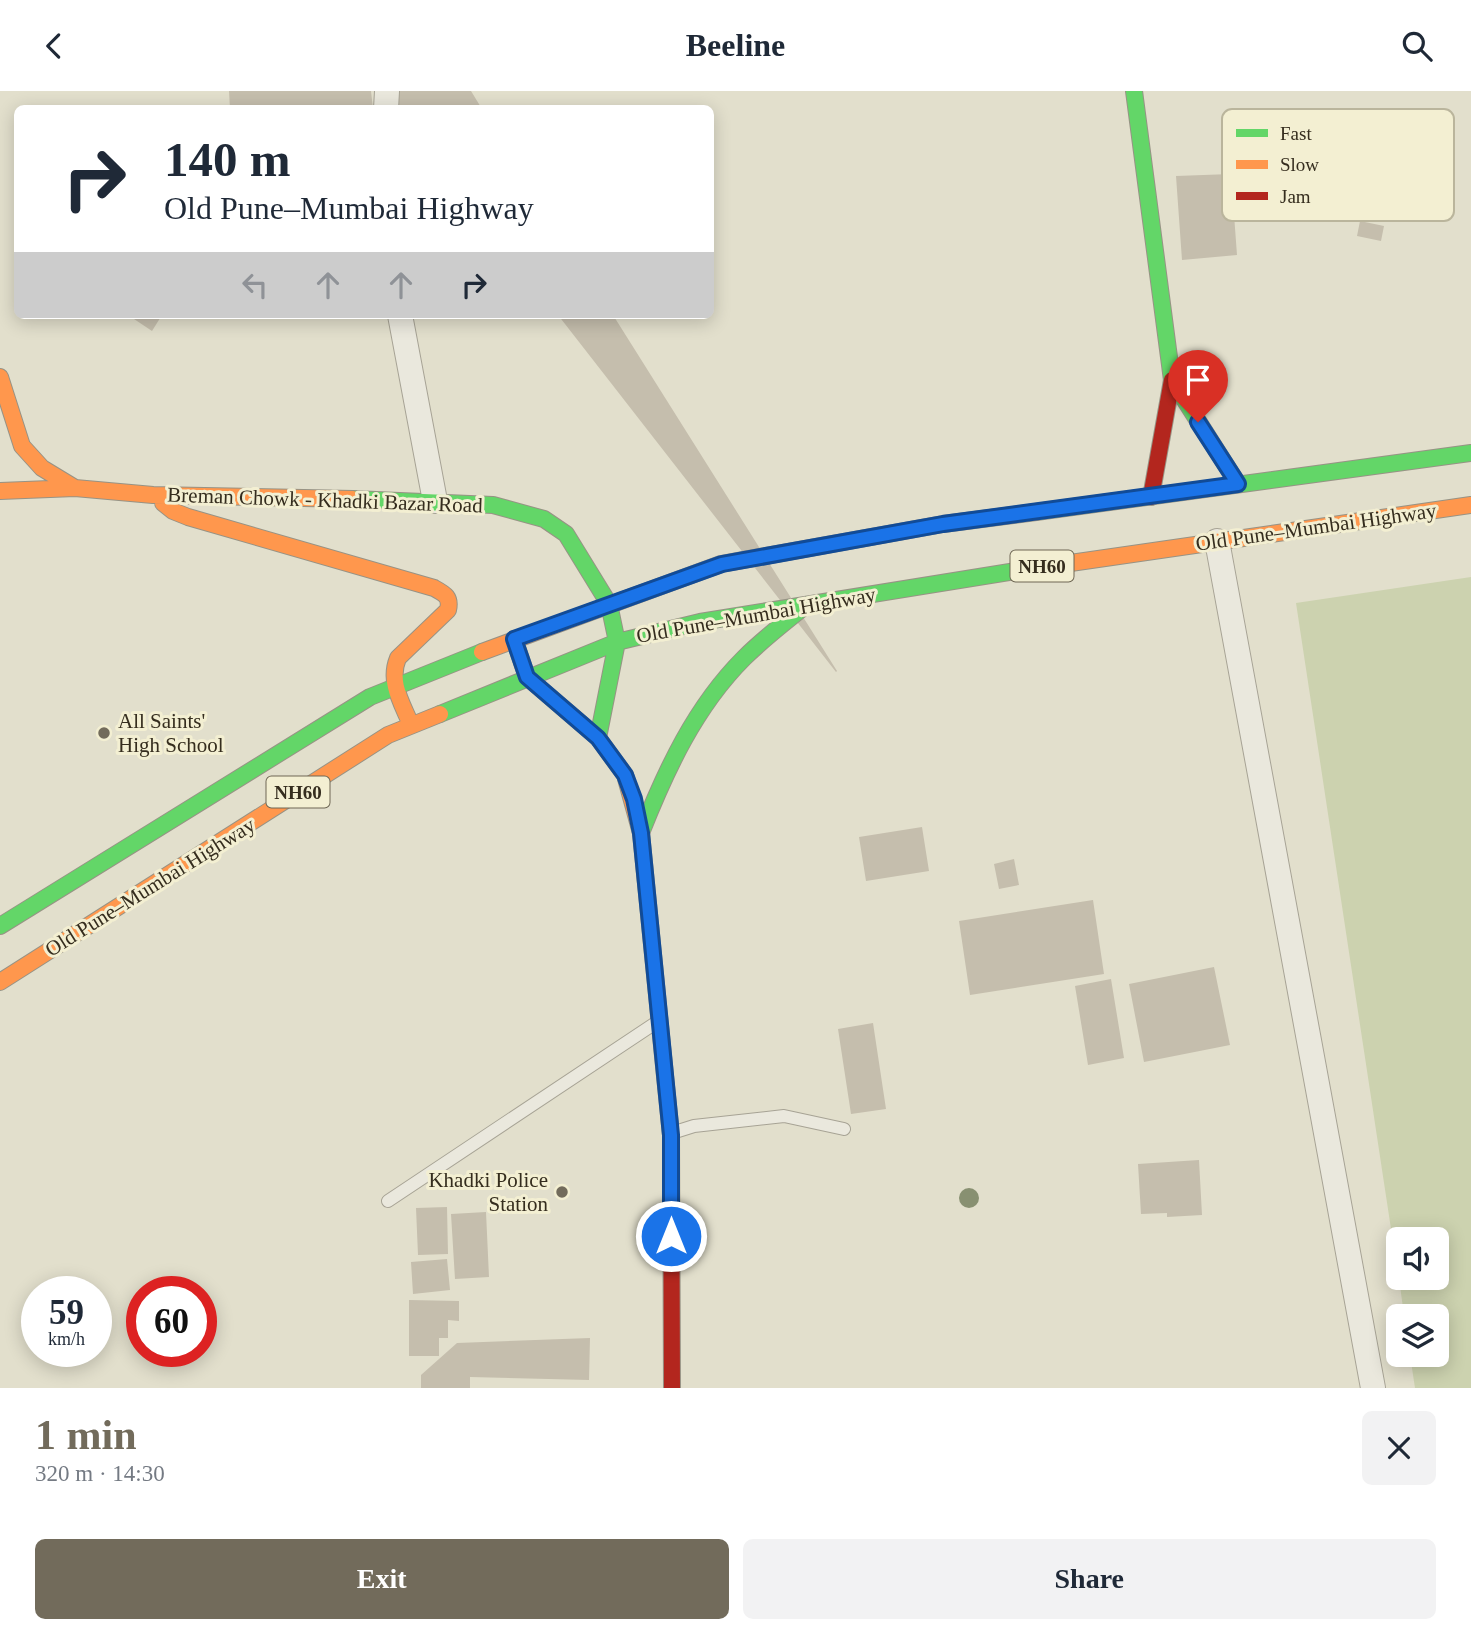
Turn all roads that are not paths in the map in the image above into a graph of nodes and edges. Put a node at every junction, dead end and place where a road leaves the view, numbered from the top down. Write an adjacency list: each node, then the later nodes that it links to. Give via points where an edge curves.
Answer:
1 (1133, 91): 4 (main road)
2 (401, 319): 11 (street)
3 (0, 377): 7 (main road, via 22,446 43,468)
4 (1172, 380): 6 (main road); 10 (main road)
5 (1471, 453): 6 (main road, Old Pune–Mumbai Highway / NH60)
6 (1238, 484): 10 (main road, Old Pune–Mumbai Highway / NH60)
7 (75, 488): 8 (main road, Breman Chowk - Khadki Bazar Road); 9 (main road, Breman Chowk - Khadki Bazar Road)
8 (0, 491)
9 (153, 495): 11 (main road, Breman Chowk - Khadki Bazar Road); 19 (main road, Breman Chowk - Khadki Bazar Road, via 188,517 447,595 447,610 393,666)
10 (1150, 497): 14 (main road, Old Pune–Mumbai Highway / NH60, via 943,524 722,564)
11 (435, 501): 14 (main road, Breman Chowk - Khadki Bazar Road, via 493,505 544,519 566,534)
12 (1471, 505): 13 (main road, Old Pune–Mumbai Highway / NH60)
13 (1217, 541): 15 (main road, Old Pune–Mumbai Highway / NH60, via 972,576); 30 (street)
14 (608, 604): 16 (main road, Old Pune–Mumbai Highway / NH60); 17 (main road, Breman Chowk - Khadki Bazar Road)
15 (805, 606): 17 (main road, Old Pune–Mumbai Highway / NH60, via 737,614); 22 (main road, via 737,664 708,700 677,748)
16 (514, 639): 18 (main road); 19 (main road, Old Pune–Mumbai Highway / NH60)
17 (617, 642): 18 (main road, Old Pune–Mumbai Highway / NH60); 21 (main road, Breman Chowk - Khadki Bazar Road)
18 (527, 677): 20 (main road, Old Pune–Mumbai Highway / NH60); 21 (main road)
19 (396, 686): 20 (main road); 23 (main road, Old Pune–Mumbai Highway / NH60, via 370,697)
20 (411, 725): 24 (main road, Old Pune–Mumbai Highway / NH60, via 388,735)
21 (598, 738): 22 (main road, via 625,775)
22 (641, 833): 25 (main road)
23 (0, 926)
24 (0, 982)
25 (660, 1020): 27 (main road); 28 (lane)
26 (844, 1129): 27 (lane, via 784,1117 694,1126)
27 (671, 1133): 29 (main road)
28 (388, 1201)
29 (672, 1388)
30 (1373, 1388)

